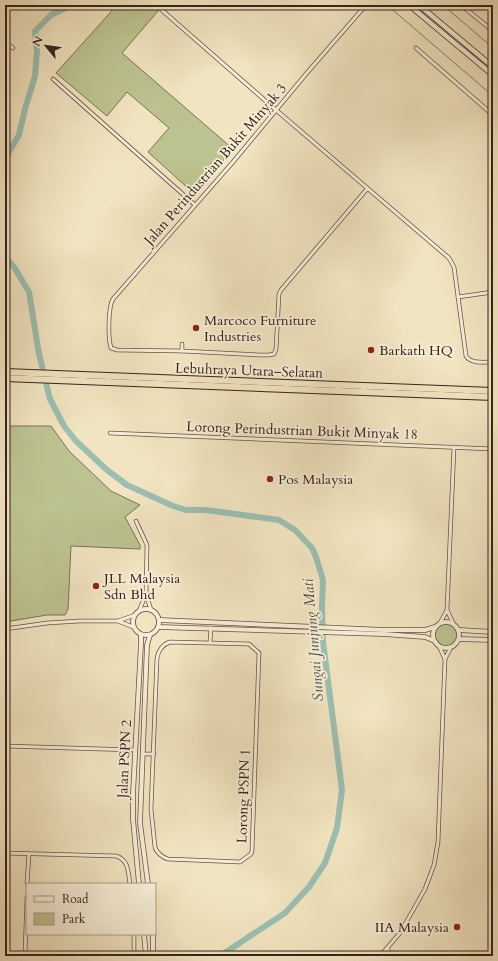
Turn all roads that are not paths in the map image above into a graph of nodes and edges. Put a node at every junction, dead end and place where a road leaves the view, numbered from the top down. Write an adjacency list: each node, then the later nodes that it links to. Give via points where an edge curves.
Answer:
1 (156, 5): 13 (street)
2 (366, 5): 13 (street, Jalan Perindustrian Bukit Minyak 3)
3 (409, 5): 11 (main road)
4 (419, 5): 10 (main road)
5 (461, 5): 6 (street)
6 (493, 31)
7 (5, 42): 8 (street)
8 (13, 48)
9 (416, 48): 14 (street)
10 (493, 67)
11 (493, 75)
12 (53, 79): 16 (street)
13 (276, 110): 15 (street); 16 (street, Jalan Perindustrian Bukit Minyak 3)
14 (493, 115)
15 (367, 189): 18 (street, via 451,260); 20 (street, via 281,290 274,354)
16 (195, 205): 20 (street, Jalan Perindustrian Bukit Minyak 3, via 112,301 110,307 111,348)
17 (493, 292): 18 (street)
18 (458, 297): 21 (street, via 467,358 473,362)
19 (182, 344): 20 (street)
20 (182, 351)
21 (493, 362)
22 (5, 372): 23 (highway, Lebuhraya Utara–Selatan)
23 (35, 376): 24 (highway, Lebuhraya Utara–Selatan); 25 (highway, Lebuhraya Utara–Selatan)
24 (51, 377): 26 (highway, Lebuhraya Utara–Selatan); 27 (highway, Lebuhraya Utara–Selatan)
25 (5, 378)
26 (493, 392)
27 (493, 397)
28 (110, 433): 29 (street, Lorong Perindustrian Bukit Minyak 18)
29 (454, 447): 30 (street, Lorong Perindustrian Bukit Minyak 18); 34 (street)
30 (493, 449)
31 (136, 520): 32 (street, via 147,546)
32 (146, 594): 33 (street); 35 (street)
33 (151, 610): 35 (street); 37 (street)
34 (448, 610): 39 (street); 40 (street)
35 (139, 611): 36 (street)
36 (135, 615): 38 (street); 41 (street)
37 (159, 620): 42 (street); 44 (street, via 384,630)
38 (118, 621): 41 (street); 45 (street, via 47,623)
39 (440, 623): 40 (street); 44 (street)
40 (453, 623): 46 (street)
41 (133, 627): 48 (street)
42 (158, 627): 43 (street); 49 (street)
43 (211, 628): 52 (street, via 425,637); 53 (street)
44 (435, 628): 52 (street)
45 (5, 629)
46 (459, 630): 47 (street); 50 (street)
47 (493, 632)
48 (140, 635): 49 (street); 58 (street, Jalan PSPN 2)
49 (150, 635): 59 (street, Jalan PSPN 2, via 147,645)
50 (459, 639): 51 (street); 55 (street)
51 (493, 640)
52 (434, 641): 54 (street)
53 (210, 642): 60 (street, Lorong PSPN 1, via 170,642 158,652); 60 (street, Lorong PSPN 1, via 249,644 260,656 251,854 237,863 168,859 156,850 152,809)
54 (439, 646): 55 (street); 56 (street)
55 (451, 647): 56 (street)
56 (445, 659): 71 (street, via 438,842 434,866 404,928)
57 (5, 746): 58 (street)
58 (135, 750): 65 (street, Jalan PSPN 2, via 133,819)
59 (143, 754): 60 (street); 66 (street, Jalan PSPN 2, via 140,822)
60 (154, 754)
61 (5, 853): 62 (street)
62 (29, 854): 63 (street); 64 (street, via 116,856 128,866)
63 (28, 883)
64 (130, 883)
65 (139, 883)
66 (148, 883)
67 (26, 926): 72 (street)
68 (134, 935): 73 (street)
69 (144, 935): 74 (street)
70 (152, 935): 75 (street)
71 (388, 948): 76 (street); 77 (street)
72 (25, 954)
73 (134, 956)
74 (146, 956)
75 (153, 956)
76 (380, 956)
77 (388, 956)

